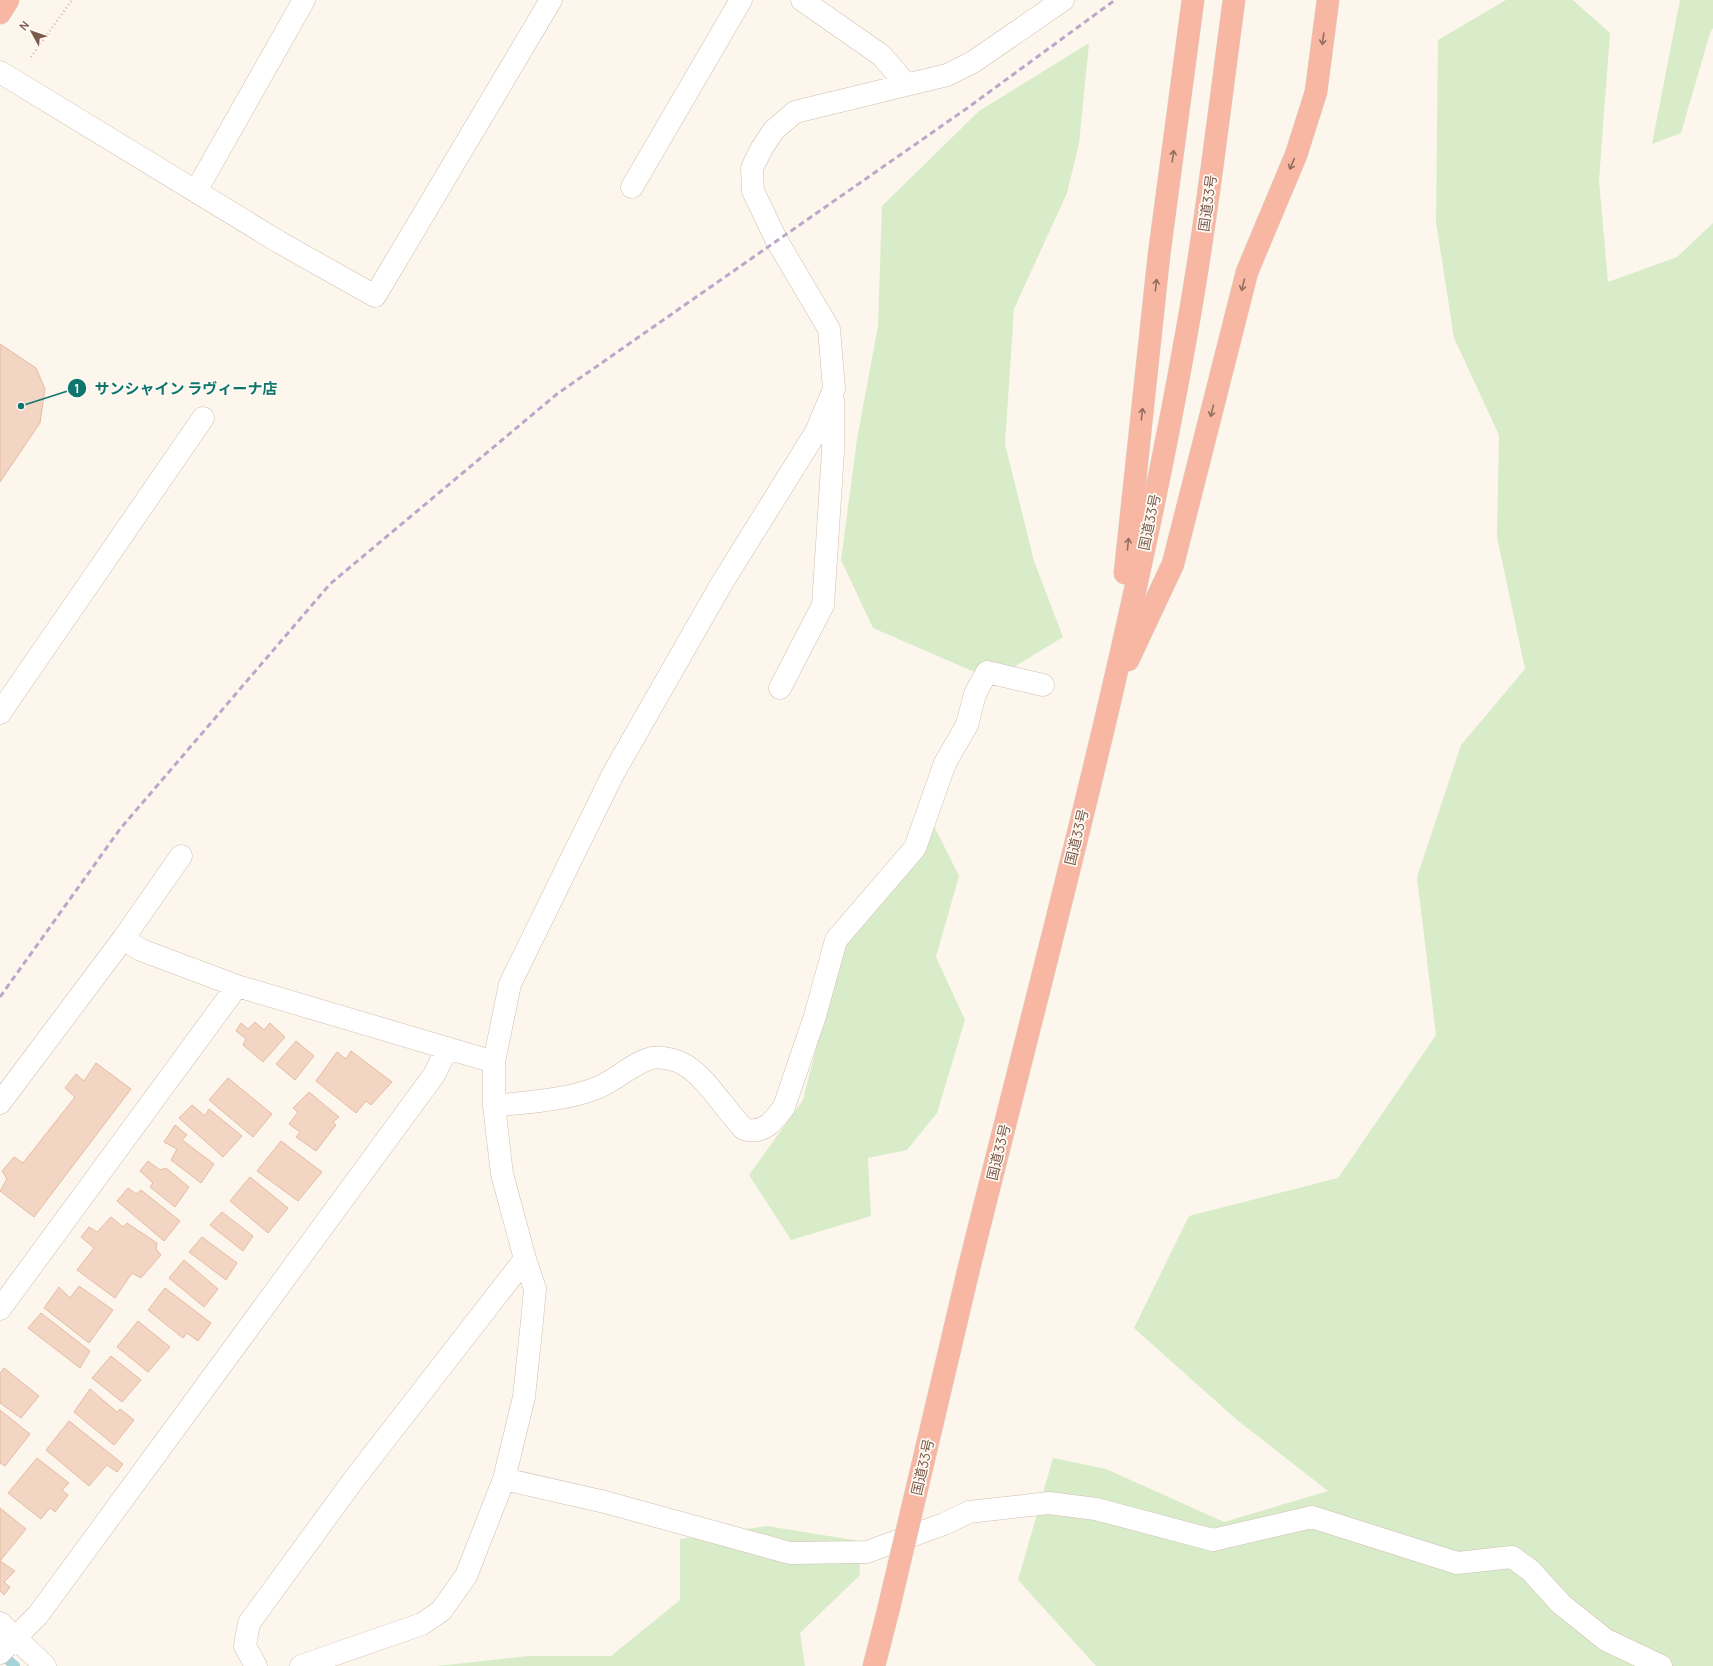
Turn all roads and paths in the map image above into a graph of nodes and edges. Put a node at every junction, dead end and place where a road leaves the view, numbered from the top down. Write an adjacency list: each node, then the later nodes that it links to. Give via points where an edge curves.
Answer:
1 (8, 0): 11 (highway)
2 (72, 0): 12 (path)
3 (304, 0): 15 (street)
4 (551, 0): 15 (street, via 375,296)
5 (741, 0): 14 (street)
6 (802, 0): 13 (street, via 881,55)
7 (1063, 0): 13 (street, via 973,62 946,74)
8 (1234, 0): 20 (highway, 国道33号, via 1205,218 1186,336)
9 (1328, 0): 20 (highway, one-way to 20, via 1316,92 1296,155 1247,272 1173,564)
10 (1192, 10): 20 (highway, one-way to 10, via 1159,255)
11 (0, 13)
12 (7, 76): 15 (street)
13 (906, 84): 16 (street, via 795,112 774,130 752,168 753,191 776,241 829,329)
14 (632, 187)
15 (196, 191)
16 (834, 389): 19 (street, via 833,452 823,605); 26 (street, via 816,432 722,583 613,774 510,984)
17 (203, 418): 21 (street)
18 (1043, 685): 28 (street, via 987,672 975,694 967,726 945,763 915,848 836,940 815,1016 784,1107 764,1130 744,1130 703,1081 684,1064 654,1057 600,1087 582,1093)
19 (780, 688)
20 (1112, 694): 36 (highway, 国道33号, bridge, via 968,1272)
21 (0, 713)
22 (181, 856): 23 (street)
23 (123, 939): 24 (street, via 141,950); 27 (street)
24 (237, 986): 25 (street); 30 (street)
25 (447, 1049): 26 (street); 32 (street, via 434,1075 38,1615)
26 (494, 1062): 28 (street)
27 (0, 1103)
28 (494, 1106): 29 (street, via 502,1174)
29 (525, 1259): 31 (street, via 535,1289 532,1321 524,1397); 34 (street, via 355,1478 249,1623 245,1646)
30 (0, 1309)
31 (504, 1479): 35 (street, via 466,1576 441,1611 422,1624); 37 (street, via 613,1504 790,1552 867,1552 944,1524 969,1512 1049,1503 1096,1509 1213,1540 1312,1517 1457,1563 1512,1557 1530,1570 1561,1604 1606,1640)
32 (5, 1638): 33 (street)
33 (45, 1666)
34 (256, 1666)
35 (301, 1666)
36 (874, 1666)
37 (1661, 1666)

